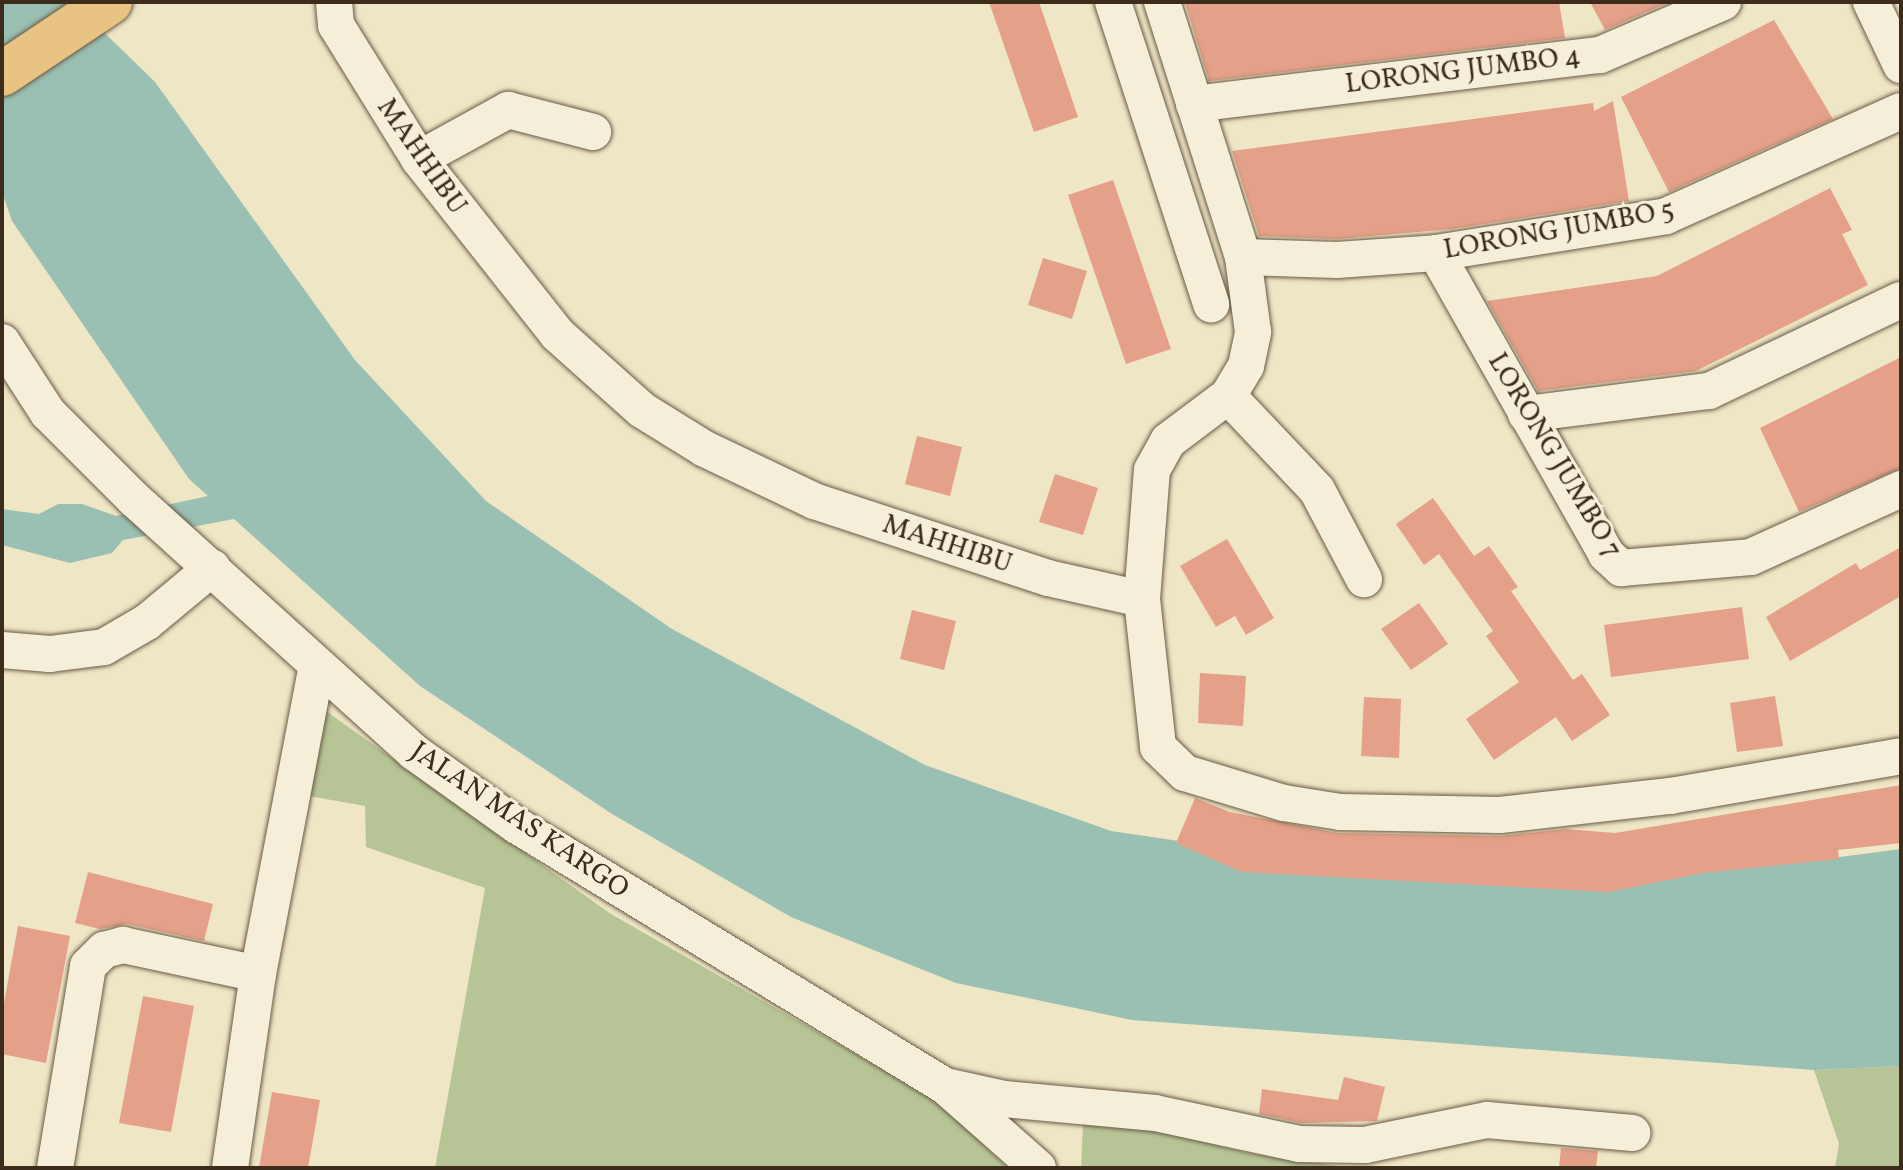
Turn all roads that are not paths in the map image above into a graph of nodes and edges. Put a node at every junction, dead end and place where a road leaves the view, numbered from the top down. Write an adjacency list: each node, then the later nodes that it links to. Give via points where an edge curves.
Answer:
1 (110, 2): 8 (highway)
2 (334, 2): 12 (street, MAHHIBU, via 336,25)
3 (1113, 2): 13 (street)
4 (1162, 2): 9 (street)
5 (1723, 2): 9 (street, LORONG JUMBO 4, via 1600,55)
6 (1871, 2): 7 (street)
7 (1901, 65)
8 (2, 74)
9 (1194, 104): 14 (street)
10 (1901, 111): 15 (street, LORONG JUMBO 5, via 1666,216)
11 (593, 132): 12 (street, via 508,110)
12 (419, 159): 26 (street, MAHHIBU, via 557,334 672,429 814,501 1048,578)
13 (1193, 244): 14 (street, LORONG JUMBO 5); 17 (street)
14 (1239, 246): 15 (street, LORONG JUMBO 5, via 1337,260); 20 (street, via 1253,332 1246,366)
15 (1436, 253): 22 (street, LORONG JUMBO 7)
16 (1901, 300): 22 (street, via 1709,391)
17 (1211, 304)
18 (2, 342): 21 (street, JALAN MAS KARGO)
19 (2, 388): 21 (street, JALAN MAS KARGO)
20 (1228, 396): 25 (street, via 1317,490); 26 (street, via 1168,441 1152,470)
21 (48, 413): 24 (street, JALAN MAS KARGO, via 174,538)
22 (1526, 414): 23 (street, LORONG JUMBO 7, via 1606,554 1632,570 1751,557)
23 (1901, 489)
24 (212, 568): 27 (street, via 147,622 104,647 50,654); 28 (street, JALAN MAS KARGO)
25 (1364, 579)
26 (1142, 599): 29 (street, via 1158,747 1185,773 1284,803 1340,812 1500,815 1670,796)
27 (2, 650)
28 (316, 669): 30 (street); 31 (street, JALAN MAS KARGO, via 516,825)
29 (1901, 756)
30 (258, 974): 33 (street, via 123,945 104,950 88,966); 34 (street)
31 (945, 1086): 32 (street, via 1029,1102 1155,1113 1299,1144 1365,1145 1487,1120); 35 (street, JALAN MAS KARGO)
32 (1632, 1133)
33 (55, 1168)
34 (230, 1168)
35 (1038, 1168)

